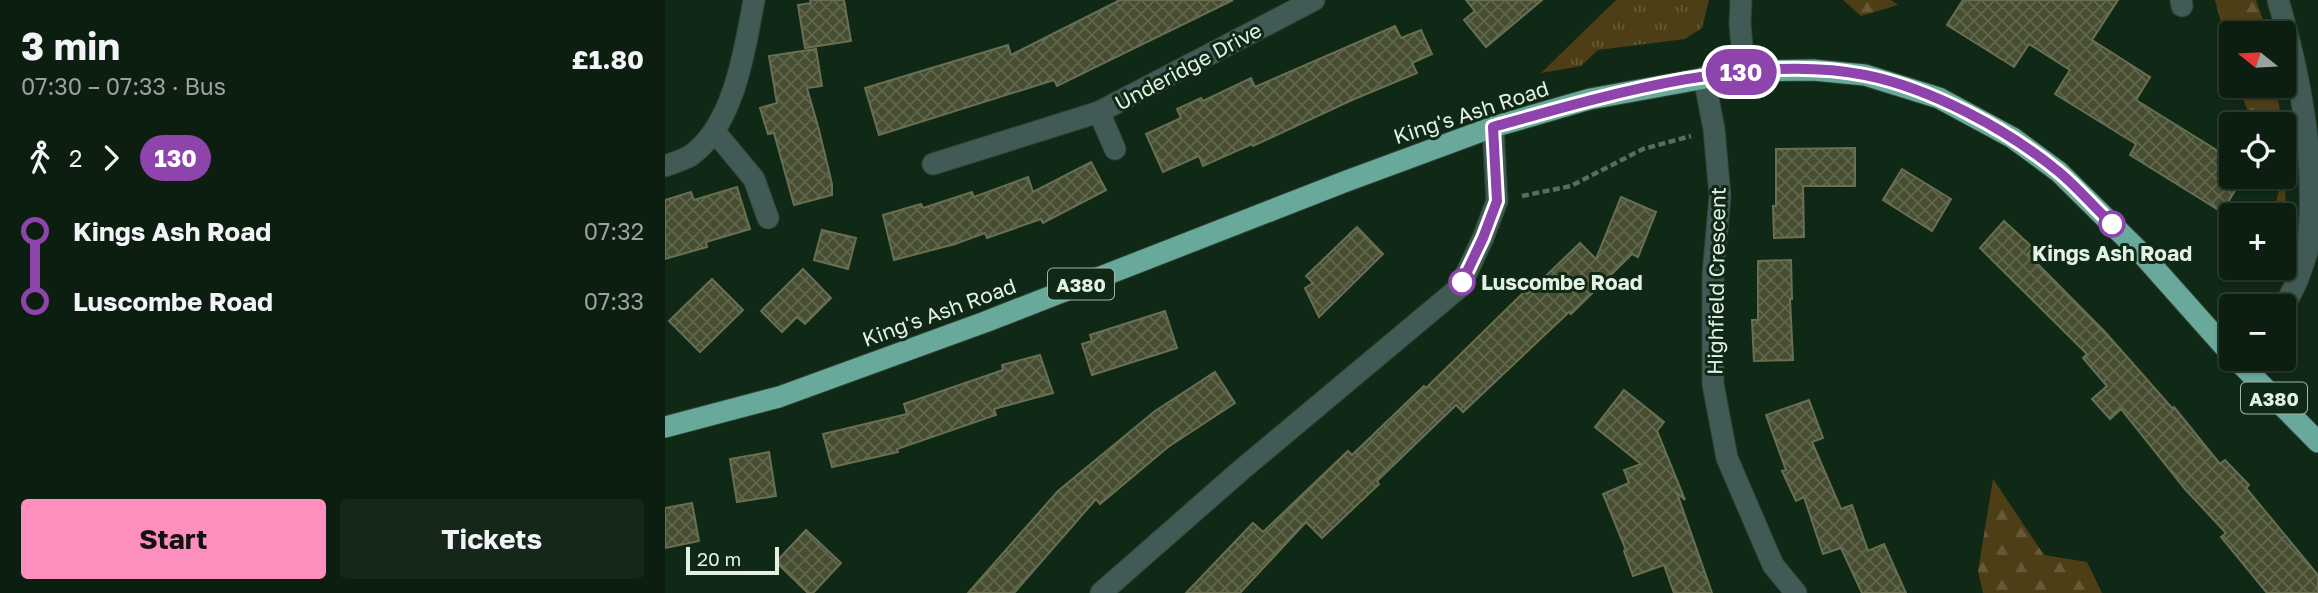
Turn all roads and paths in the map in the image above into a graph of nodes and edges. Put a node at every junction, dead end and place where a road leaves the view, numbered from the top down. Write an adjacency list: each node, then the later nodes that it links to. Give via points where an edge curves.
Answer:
1 (754, 0): 10 (street, via 745,49)
2 (1314, 0): 7 (street, Underidge Drive)
3 (1741, 0): 5 (street)
4 (2278, 0): 16 (street, via 2304,86 2317,180 2312,232 2301,275)
5 (1744, 71): 6 (highway, King's Ash Road / A380); 17 (highway, King's Ash Road / A380, via 1813,69 1865,75 1939,98 2013,138 2059,172)
6 (1704, 77): 8 (highway, King's Ash Road / A380, via 1590,99); 9 (street, Highfield Crescent)
7 (1099, 112): 11 (street, Underidge Drive); 12 (street, Underidge Drive)
8 (1493, 127): 14 (street); 19 (highway, King's Ash Road / A380, via 779,397)
9 (1714, 129): 14 (path, via 1643,149 1571,186); 22 (street, Highfield Crescent, via 1720,196 1713,275 1713,384 1727,458 1773,565)
10 (715, 132): 13 (street, via 689,156); 15 (street, via 754,179)
11 (1115, 149)
12 (933, 164)
13 (665, 166)
14 (1497, 201): 21 (street, via 1460,287)
15 (768, 218)
16 (2290, 294)
17 (2219, 339)
18 (2249, 371): 20 (highway, King's Ash Road / A380)
19 (665, 427)
20 (2318, 442)
21 (1101, 593)
22 (1795, 593)

